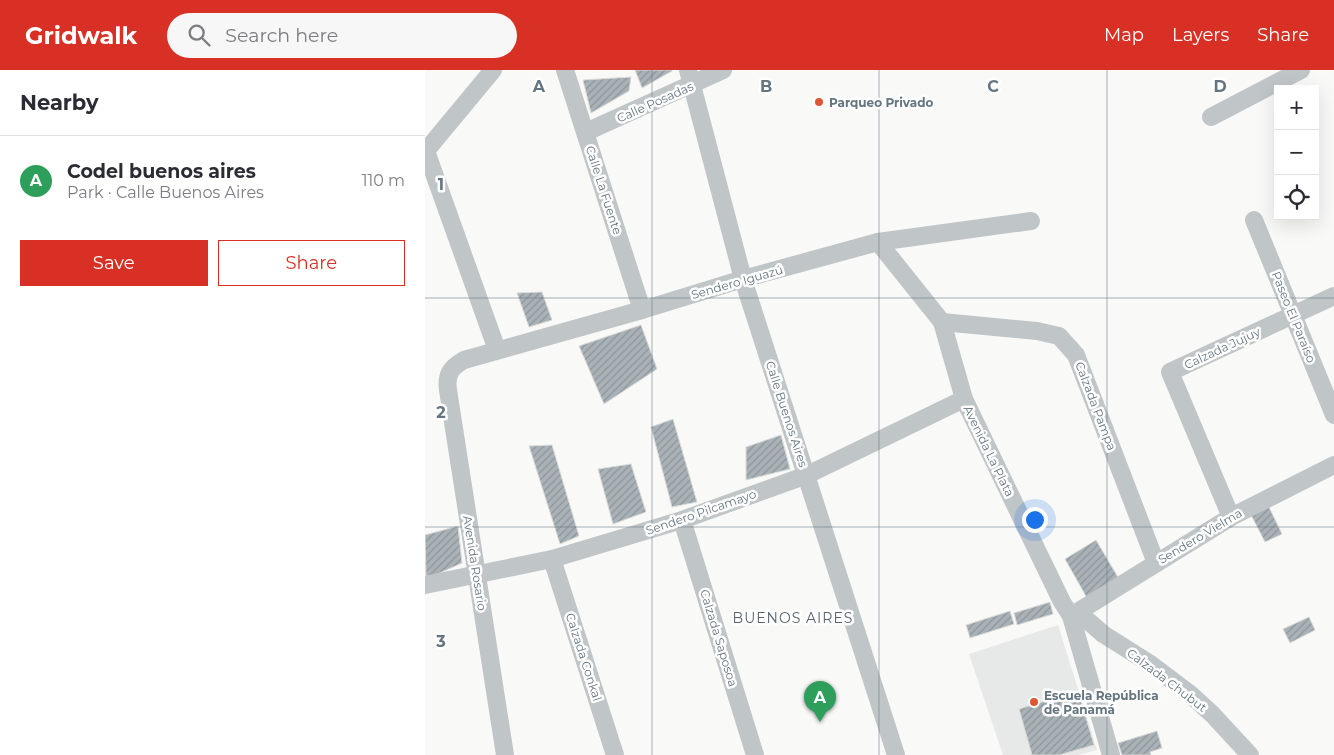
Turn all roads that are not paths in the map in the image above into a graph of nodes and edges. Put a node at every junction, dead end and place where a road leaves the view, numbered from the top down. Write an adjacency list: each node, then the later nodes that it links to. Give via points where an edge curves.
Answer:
1 (493, 70): 8 (street)
2 (565, 70): 7 (street, Calle La Fuente)
3 (723, 70): 5 (street, Calle Posadas)
4 (1301, 70): 6 (street)
5 (691, 77): 7 (street, Calle Posadas); 12 (street, Calle Buenos Aires)
6 (1211, 117)
7 (586, 132): 14 (street, Calle La Fuente)
8 (425, 151): 17 (street)
9 (1254, 220): 15 (street, Paseo El Paraíso)
10 (1031, 221): 11 (street, Sendero Iguazú)
11 (878, 242): 12 (street, Sendero Iguazú); 16 (street, Avenida La Plata)
12 (743, 279): 14 (street, Sendero Iguazú); 22 (street, Calle Buenos Aires)
13 (1334, 296): 15 (street, Calzada Jujuy)
14 (643, 310): 17 (street, Sendero Iguazú)
15 (1293, 315): 20 (street, Paseo El Paraíso); 23 (street, Calzada Jujuy, via 1170,372)
16 (941, 322): 19 (street, Avenida La Plata); 26 (street, Calzada Pampa, via 1059,336 1076,355)
17 (497, 350): 18 (street, Sendero Iguazú, via 464,360)
18 (450, 370): 27 (street, Avenida Rosario, via 448,390)
19 (964, 400): 22 (street, Sendero Pilcamayo); 29 (street, Avenida La Plata, via 1058,593)
20 (1334, 415)
21 (1334, 465): 23 (street, Sendero Vielma)
22 (807, 475): 24 (street, Sendero Pilcamayo); 33 (street, Calle Buenos Aires)
23 (1231, 517): 26 (street, Sendero Vielma)
24 (682, 520): 25 (street, Sendero Pilcamayo); 32 (street, Calzada Saposoa)
25 (552, 559): 27 (street, Sendero Pilcamayo); 31 (street, Calzada Conkal)
26 (1156, 563): 29 (street, Sendero Vielma)
27 (477, 574): 28 (street, Sendero Pilcamayo); 30 (street, Avenida Rosario)
28 (425, 585)
29 (1074, 614): 34 (street, Avenida La Plata); 35 (street, Calzada Chubut, via 1149,662 1190,694)
30 (505, 755)
31 (615, 755)
32 (755, 755)
33 (896, 755)
34 (1111, 755)
35 (1249, 755)

